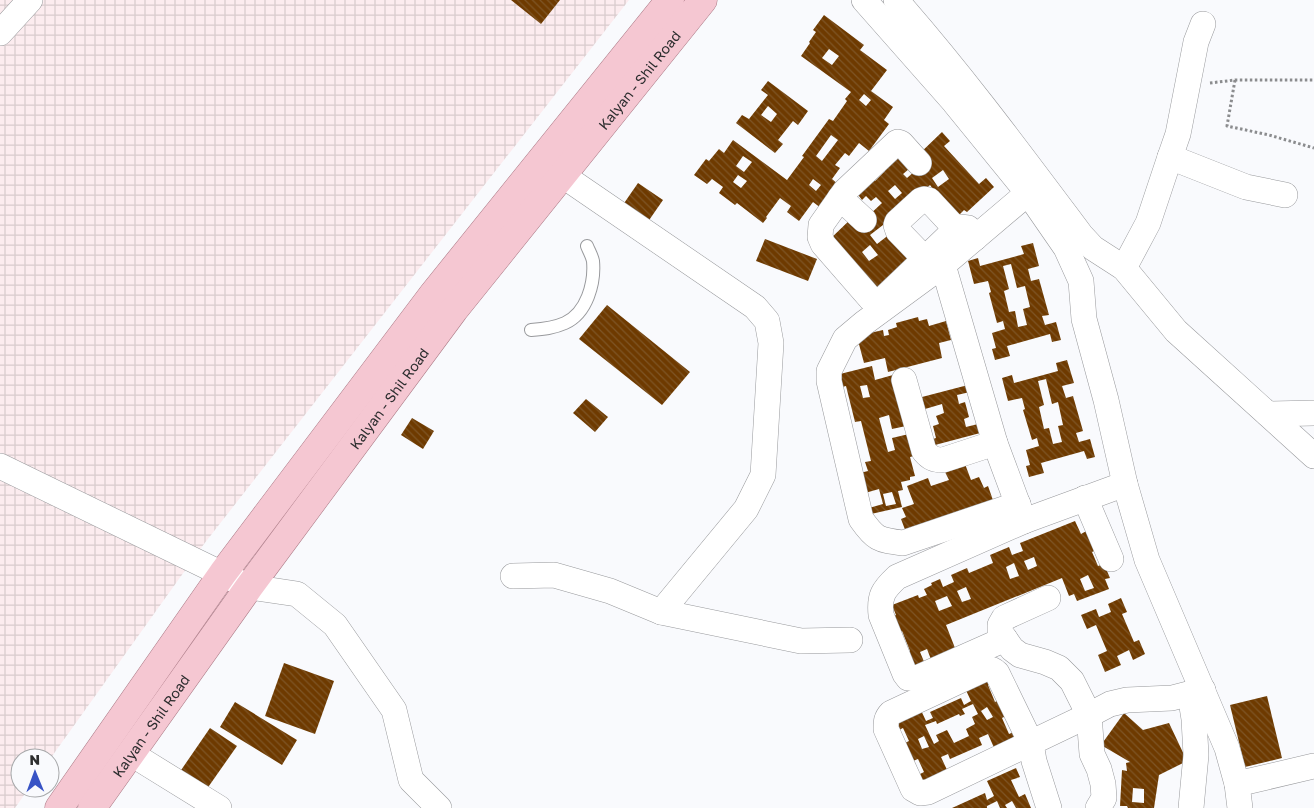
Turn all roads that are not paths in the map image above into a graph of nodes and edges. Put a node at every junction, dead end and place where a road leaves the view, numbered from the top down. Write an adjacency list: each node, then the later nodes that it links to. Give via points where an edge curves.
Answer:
1 (30, 0): 7 (street)
2 (670, 0): 30 (main road, Kalyan - Shil Road, via 434,293)
3 (703, 0): 10 (main road, Kalyan - Shil Road)
4 (864, 0): 11 (street, via 954,102)
5 (896, 0): 18 (street, via 976,97 1081,235 1093,248)
6 (1203, 24): 8 (street)
7 (0, 34)
8 (1170, 157): 12 (street, via 1246,187); 18 (street, via 1148,223)
9 (919, 163): 13 (street, via 898,142)
10 (562, 175): 32 (main road, Kalyan - Shil Road, via 454,310); 34 (street, via 754,307 766,320 771,343 762,476 746,509)
11 (1028, 193): 15 (street); 26 (street, via 1066,248 1081,281 1084,319)
12 (1286, 195)
13 (840, 198): 14 (street); 17 (street, via 821,225 820,236 823,244 870,298 884,298)
14 (864, 220)
15 (966, 233): 17 (street); 17 (street, via 929,200 921,200 896,225 898,231)
16 (587, 246): 19 (lane, via 593,259 592,278 588,297 579,312 567,322 549,329)
17 (934, 262): 23 (street); 28 (street, via 845,339 829,371 861,519 883,540 903,543)
18 (1124, 268): 22 (street, via 1176,331)
19 (531, 330)
20 (904, 380): 23 (street, via 924,451 929,457 943,460)
21 (1314, 413): 22 (street)
22 (1268, 414): 24 (street)
23 (995, 443): 28 (street)
24 (1314, 456)
25 (0, 466): 30 (street)
26 (1125, 484): 27 (street); 37 (street, via 1147,560 1181,641)
27 (1085, 498): 28 (street); 29 (street)
28 (1021, 512): 36 (street, via 897,577 885,588 880,606 908,678 917,678)
29 (1111, 559)
30 (223, 573): 32 (street); 43 (main road, Kalyan - Shil Road)
31 (513, 576): 34 (street, via 554,575 610,591)
32 (249, 586): 40 (main road, Kalyan - Shil Road); 46 (street, via 297,594 335,625 394,710 410,780)
33 (1048, 598): 36 (street, via 1004,618 1000,632)
34 (661, 612): 35 (street, via 801,641)
35 (850, 640)
36 (1006, 640): 38 (street, via 1020,655 1059,668 1072,681)
37 (1197, 692): 38 (street, via 1172,698 1127,700 1110,704); 42 (street, via 1227,748); 49 (street)
38 (1089, 715): 39 (street); 48 (street, via 1092,754 1103,784 1104,798)
39 (1031, 743): 39 (street, via 997,673 989,668 890,713 886,722 886,729 913,789 920,793); 47 (street)
40 (130, 753): 44 (main road, Kalyan - Shil Road); 45 (street)
41 (1314, 766): 42 (street)
42 (1238, 796)
43 (59, 808)
44 (92, 808)
45 (218, 808)
46 (438, 808)
47 (1049, 808)
48 (1098, 808)
49 (1191, 808)

